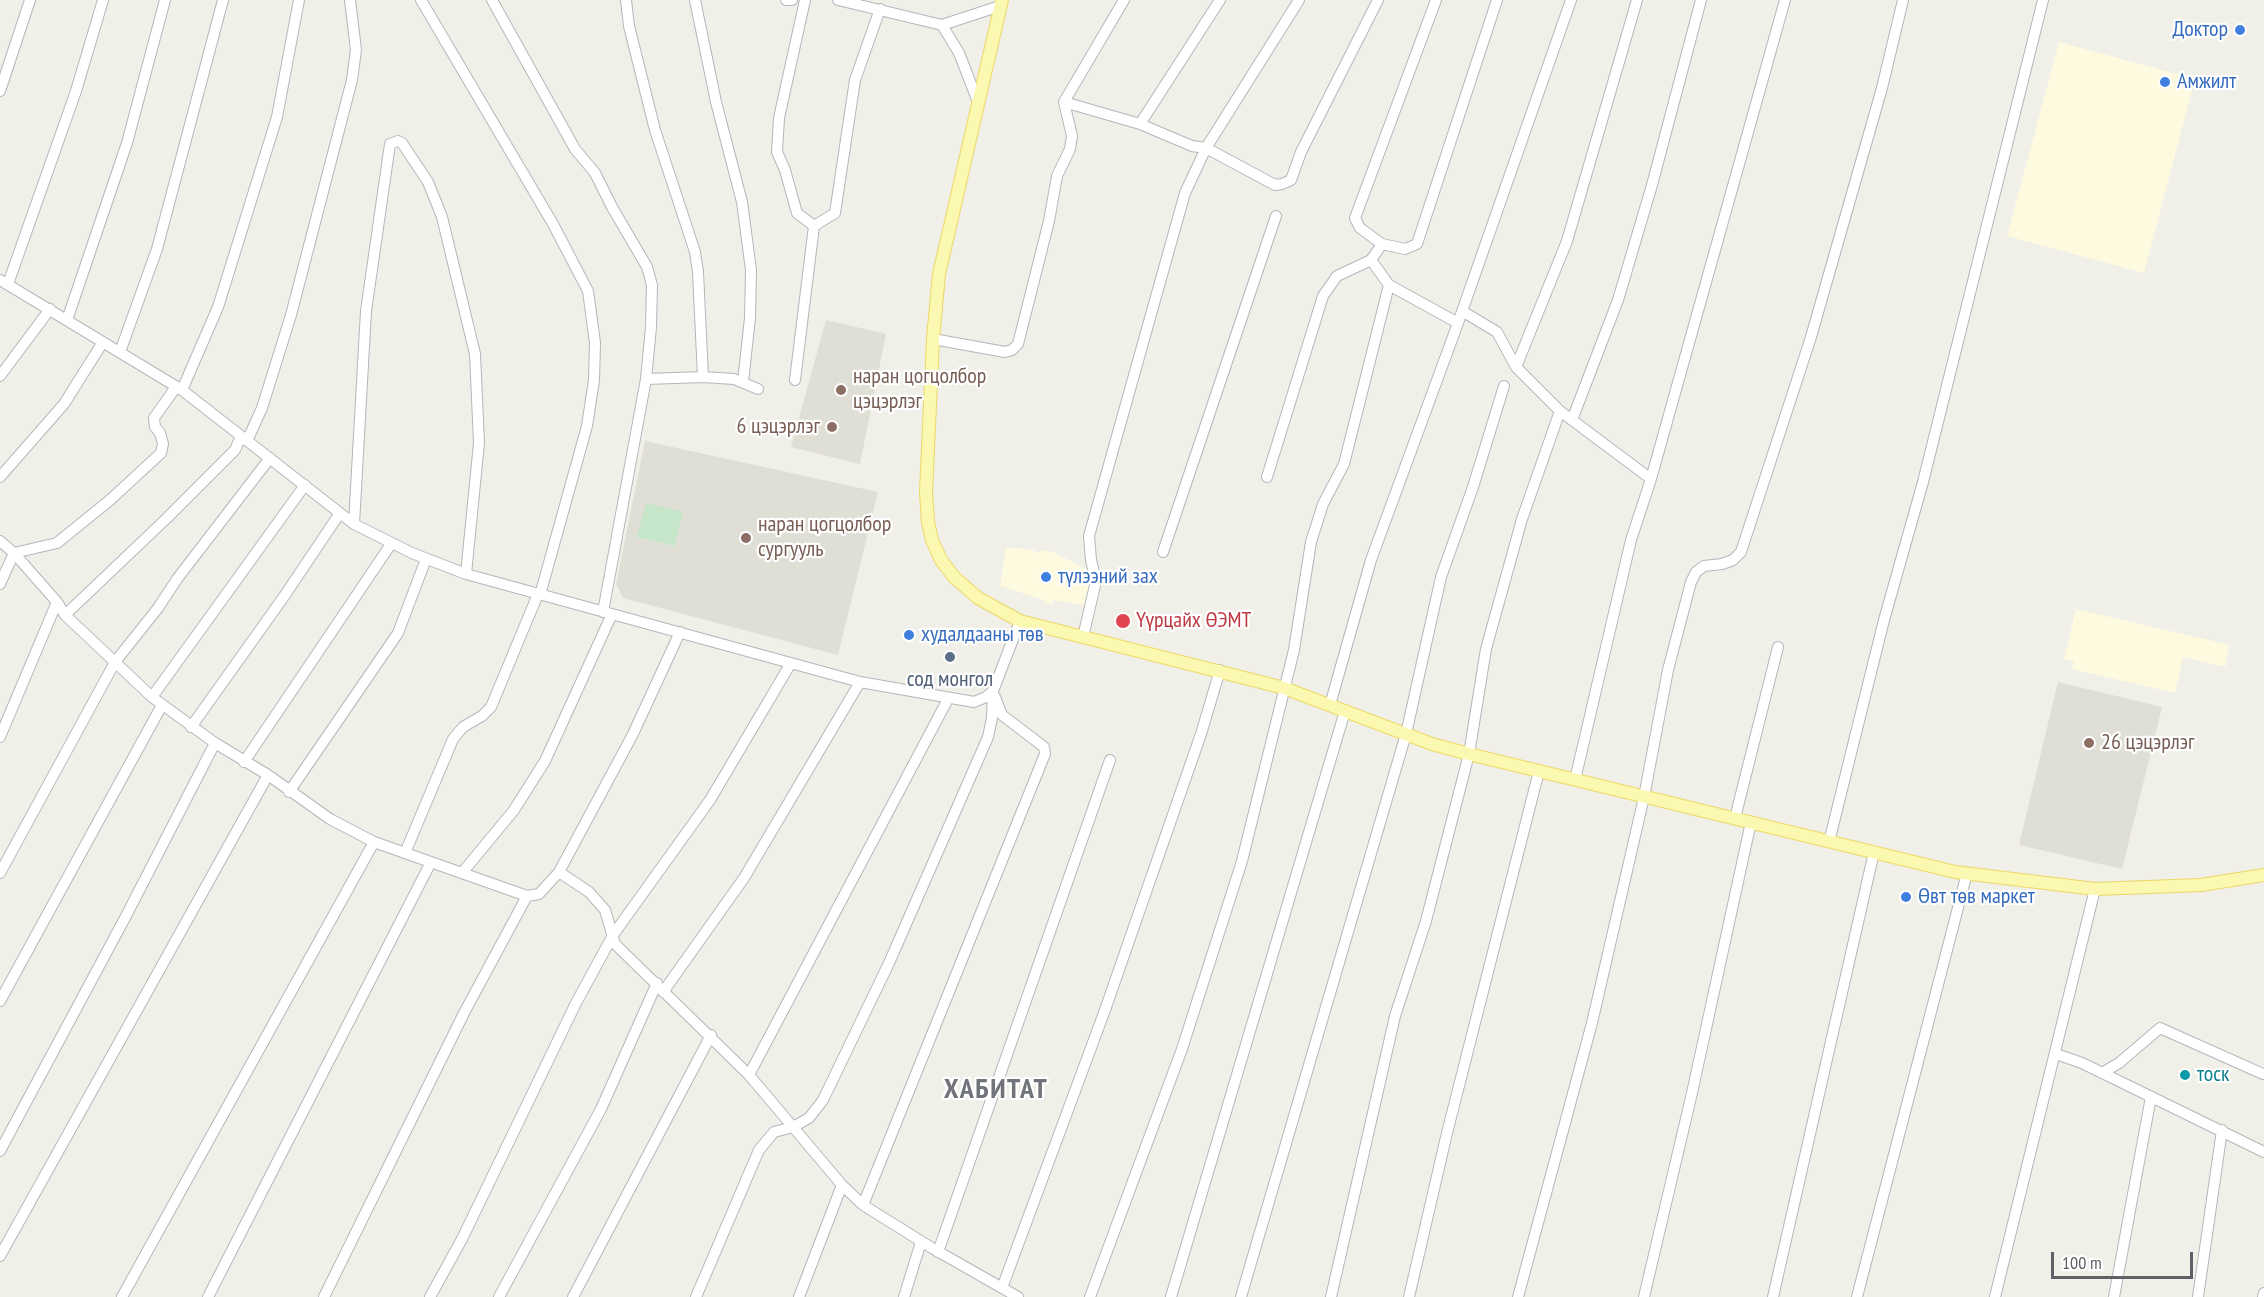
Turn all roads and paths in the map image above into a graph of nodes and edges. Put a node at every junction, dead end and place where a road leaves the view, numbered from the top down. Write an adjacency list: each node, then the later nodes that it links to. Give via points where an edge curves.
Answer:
1 (30, 0): 30 (street)
2 (103, 0): 39 (street, via 76,91)
3 (165, 0): 43 (street, via 127,143)
4 (223, 0): 47 (street, via 157,249)
5 (299, 0): 55 (street, via 277,117 218,307)
6 (350, 0): 59 (street, via 356,50 352,80 291,315 262,408)
7 (421, 0): 74 (street, via 588,291 595,343 587,426)
8 (492, 0): 51 (street, via 553,112 595,173 647,267 652,285)
9 (626, 0): 50 (street, via 655,130 694,252)
10 (695, 0): 53 (street, via 742,202 751,270)
11 (786, 0): 12 (street)
12 (792, 0)
13 (805, 0): 36 (street, via 779,118 777,152 797,213)
14 (838, 0): 28 (street)
15 (1124, 0): 32 (street)
16 (1220, 0): 33 (street)
17 (1299, 0): 34 (street)
18 (1378, 0): 34 (street, via 1301,152 1291,180 1275,185)
19 (1436, 0): 37 (street, via 1355,218 1360,228)
20 (1497, 0): 37 (street, via 1417,244 1405,249)
21 (1571, 0): 42 (street)
22 (1637, 0): 48 (street, via 1566,241)
23 (1701, 0): 58 (street, via 1618,300)
24 (1785, 0): 63 (street)
25 (1903, 0): 104 (street, via 1811,337 1741,552 1722,564 1704,566 1691,582 1668,670)
26 (2043, 0): 108 (street)
27 (1001, 3): 29 (street); 31 (main road)
28 (886, 7): 29 (street); 36 (street, via 855,80 836,213)
29 (942, 25): 31 (street, via 959,53)
30 (0, 91)
31 (978, 102): 45 (main road, via 939,274)
32 (1064, 102): 33 (street); 45 (street, via 1072,136 1070,149 1057,176 1018,344 1005,352)
33 (1140, 124): 34 (street)
34 (1206, 148): 80 (street, via 1185,193 1089,536 1096,581)
35 (1276, 216): 69 (street)
36 (814, 226): 52 (street)
37 (1382, 244): 38 (street)
38 (1371, 260): 40 (street); 62 (street, via 1337,276 1323,296)
39 (4, 282): 41 (street)
40 (1389, 285): 44 (street); 86 (street, via 1344,464 1323,504 1311,542)
41 (50, 309): 43 (street); 49 (street)
42 (1462, 310): 44 (street); 48 (street, via 1497,332)
43 (67, 320): 46 (street)
44 (1458, 323): 91 (street, via 1371,560)
45 (933, 339): 78 (main road, via 926,492 932,540 954,577 978,598)
46 (103, 342): 47 (street); 61 (street, via 64,404)
47 (120, 352): 55 (street)
48 (1516, 367): 57 (street)
49 (0, 376)
50 (703, 377): 51 (street); 53 (street)
51 (646, 379): 76 (street)
52 (795, 380)
53 (743, 382): 56 (street)
54 (1504, 387): 94 (street, via 1441,577)
55 (179, 388): 59 (street); 70 (street, via 154,418 163,444 161,453 57,543)
56 (758, 388)
57 (1560, 411): 58 (street); 97 (street, via 1522,519 1486,649)
58 (1572, 420): 63 (street)
59 (244, 438): 60 (street); 77 (street)
60 (270, 458): 64 (street); 82 (street)
61 (0, 477)
62 (1267, 477)
63 (1651, 479): 102 (street, via 1631,540)
64 (305, 485): 65 (street); 88 (street)
65 (340, 513): 66 (street); 93 (street)
66 (354, 524): 68 (street); 72 (street, via 366,311 390,144 398,141 428,182 442,216 475,354 479,443)
67 (0, 541): 70 (street)
68 (390, 544): 71 (street); 99 (street)
69 (1163, 552)
70 (14, 553): 73 (street); 75 (street)
71 (426, 559): 72 (street); 103 (street, via 398,633)
72 (466, 574): 74 (street)
73 (0, 584)
74 (539, 594): 76 (street); 110 (street, via 490,707 453,739)
75 (57, 602): 77 (street); 95 (street)
76 (608, 613): 79 (street); 114 (street, via 545,761 514,810)
77 (65, 615): 82 (street)
78 (1020, 621): 80 (main road); 87 (street)
79 (680, 632): 83 (street); 112 (street, via 633,734)
80 (1083, 637): 84 (main road)
81 (1778, 647): 105 (street)
82 (115, 662): 88 (street); 113 (street)
83 (790, 663): 85 (street); 119 (street, via 710,800)
84 (1220, 670): 86 (main road); 137 (street)
85 (860, 682): 89 (street); 120 (street, via 744,878)
86 (1284, 688): 91 (main road); 147 (street, via 1242,861 1214,949 1182,1049)
87 (993, 691): 89 (street, via 974,702); 128 (street, via 988,737 889,963 823,1100 809,1118); 133 (street, via 1002,715 1044,747 1045,754)
88 (152, 697): 90 (street)
89 (948, 699): 126 (street)
90 (162, 705): 93 (street); 121 (street)
91 (1330, 705): 92 (main road)
92 (1345, 711): 94 (main road); 148 (street)
93 (191, 727): 96 (street)
94 (1406, 734): 97 (main road); 149 (street)
95 (0, 737)
96 (215, 743): 99 (street); 130 (street)
97 (1469, 754): 100 (main road); 150 (street, via 1426,921 1395,1016)
98 (1110, 760): 135 (street)
99 (244, 762): 101 (street)
100 (1539, 771): 102 (main road); 151 (street)
101 (268, 776): 103 (street); 136 (street)
102 (1575, 780): 104 (main road)
103 (289, 792): 107 (street)
104 (1644, 796): 105 (main road); 152 (street, via 1592,1023)
105 (1735, 818): 106 (main road)
106 (1750, 822): 108 (main road); 153 (street)
107 (374, 842): 110 (street); 138 (street)
108 (1829, 842): 109 (main road)
109 (1874, 852): 115 (main road); 154 (street)
110 (405, 853): 111 (street)
111 (431, 862): 114 (street); 139 (street)
112 (559, 872): 118 (street, via 540,894); 119 (street, via 589,892 605,910)
113 (0, 873)
114 (462, 873): 118 (street)
115 (1967, 873): 117 (main road); 155 (street)
116 (2264, 875): 117 (main road, via 2201,885)
117 (2095, 889): 123 (street)
118 (527, 896): 140 (street)
119 (613, 935): 120 (street, via 615,944); 141 (street)
120 (660, 988): 122 (street); 142 (street, via 601,1109)
121 (0, 1001)
122 (711, 1035): 126 (street); 143 (street)
123 (2056, 1054): 124 (street); 156 (street)
124 (2102, 1073): 125 (street, via 2160,1028); 127 (street)
125 (2263, 1074)
126 (749, 1075): 128 (street)
127 (2151, 1097): 129 (street); 157 (street)
128 (793, 1127): 132 (street); 144 (street, via 774,1132 759,1150)
129 (2222, 1130): 131 (street); 158 (street)
130 (0, 1151)
131 (2264, 1152)
132 (842, 1185): 133 (street); 145 (street)
133 (863, 1205): 134 (street)
134 (921, 1242): 135 (street); 146 (street)
135 (938, 1252): 137 (street)
136 (0, 1256)
137 (1010, 1294)
138 (122, 1297)
139 (208, 1297)
140 (324, 1297)
141 (430, 1297)
142 (499, 1297)
143 (573, 1297)
144 (696, 1297)
145 (799, 1297)
146 (903, 1297)
147 (1090, 1297)
148 (1171, 1297)
149 (1241, 1297)
150 (1331, 1297)
151 (1409, 1297)
152 (1518, 1297)
153 (1644, 1297)
154 (1773, 1297)
155 (1857, 1297)
156 (1995, 1297)
157 (2114, 1297)
158 (2198, 1297)

